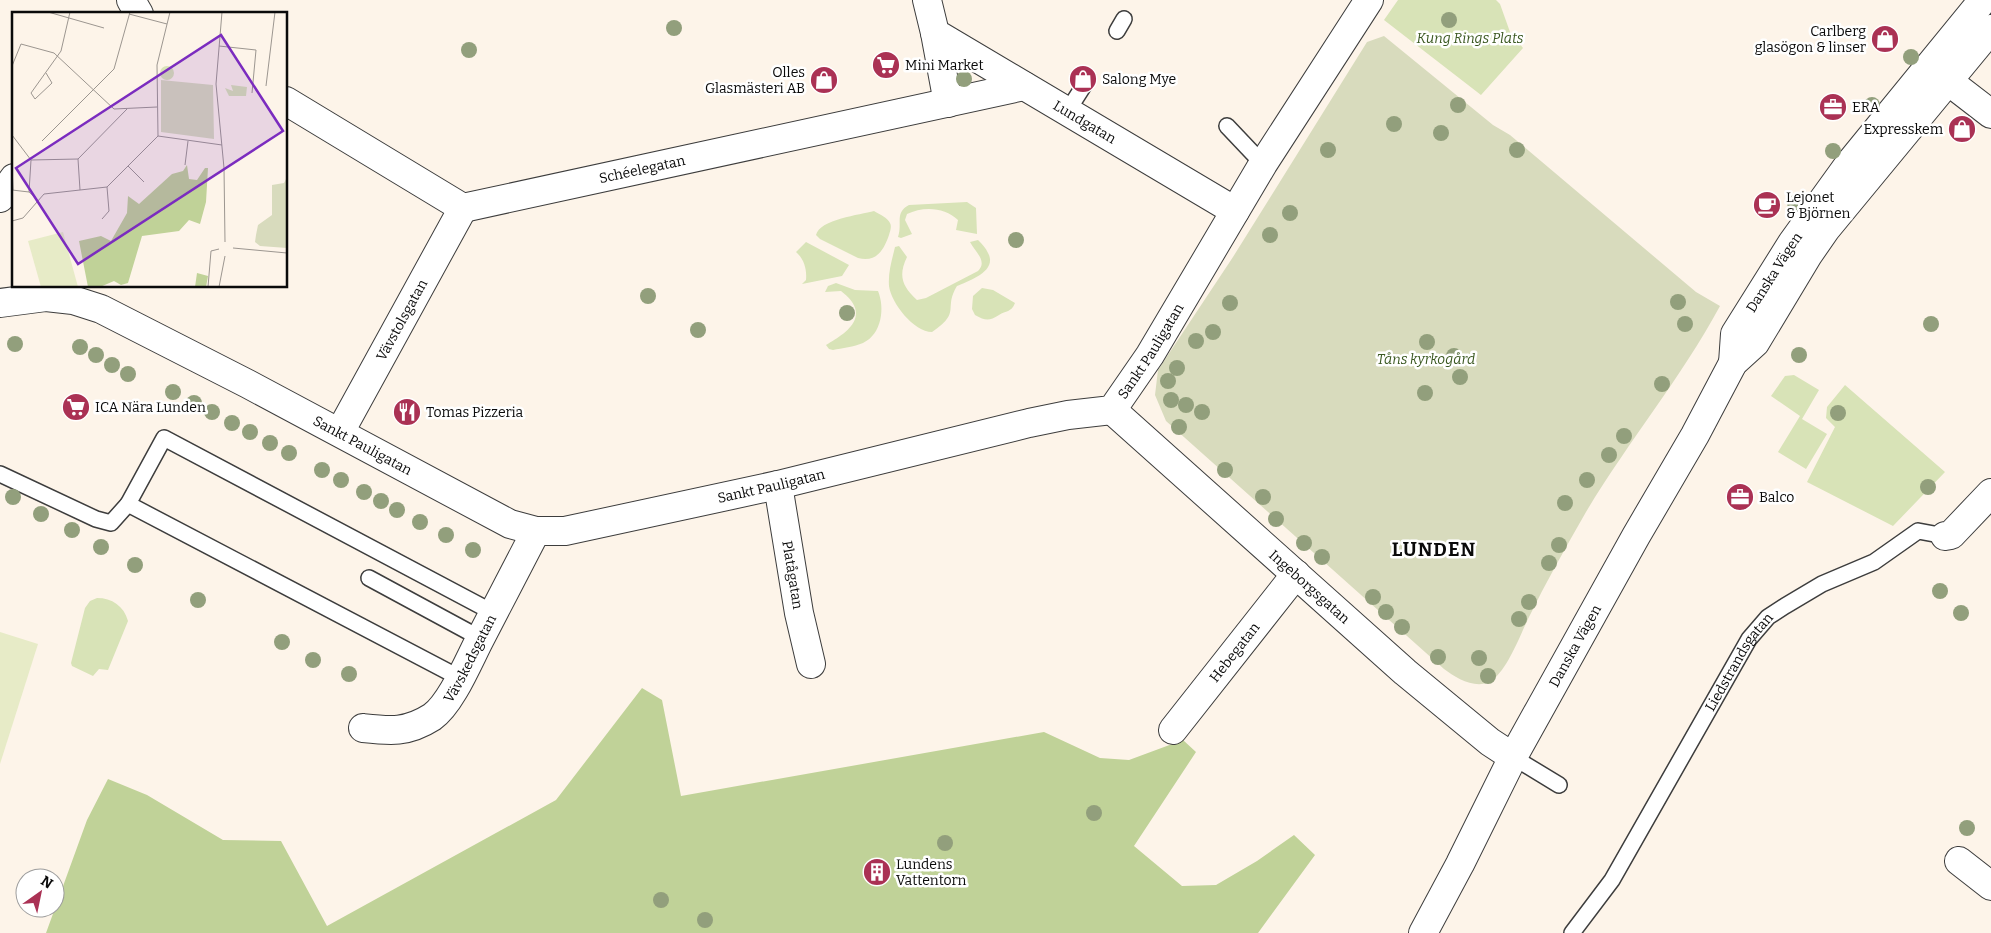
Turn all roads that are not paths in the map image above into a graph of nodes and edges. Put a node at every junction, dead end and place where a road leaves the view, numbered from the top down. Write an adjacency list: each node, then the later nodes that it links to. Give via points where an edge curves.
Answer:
1 (131, 0): 5 (street)
2 (927, 0): 7 (street)
3 (1369, 0): 16 (street, Sankt Pauligatan)
4 (1983, 0): 8 (street, Danska Vägen)
5 (138, 12)
6 (1991, 29): 8 (street, Danska Vägen)
7 (934, 33): 10 (street, Lundgatan); 12 (street)
8 (1940, 74): 14 (street); 38 (street, Danska Vägen, via 1808,255 1755,343 1733,363)
9 (1088, 79): 13 (lane)
10 (1024, 86): 12 (street, Schéelegatan); 13 (street, Lundgatan)
11 (288, 102): 19 (street)
12 (948, 103): 19 (street, Schéelegatan)
13 (1068, 112): 20 (street, Lundgatan)
14 (1991, 114)
15 (1227, 126): 16 (lane)
16 (1263, 164): 20 (street, Sankt Pauligatan)
17 (12, 181): 18 (street)
18 (0, 198)
19 (463, 208): 23 (street, Vävstolsgatan)
20 (1235, 211): 22 (street, Sankt Pauligatan, via 1150,355)
21 (2, 297): 23 (street, Sankt Pauligatan, via 73,300 101,309)
22 (1112, 410): 25 (street, Sankt Pauligatan, via 1029,423); 30 (street, Ingeborgsgatan)
23 (340, 432): 28 (street, Sankt Pauligatan, via 510,524)
24 (0, 474): 27 (lane, via 96,520 111,523)
25 (778, 485): 28 (street, Sankt Pauligatan, via 566,531); 34 (street, Platågatan, via 799,613)
26 (1990, 498): 29 (street, Liedstrandsgatan, via 1951,535)
27 (128, 504): 32 (lane, via 164,438); 35 (lane)
28 (536, 531): 32 (street, Vävskedsgatan)
29 (1945, 536): 43 (lane, Liedstrandsgatan, via 1918,531 1874,562 1822,584 1768,617 1749,639 1612,880)
30 (1296, 574): 37 (street, Hebegatan); 38 (street, Ingeborgsgatan, via 1405,672)
31 (368, 578): 33 (lane)
32 (494, 613): 33 (street, Vävskedsgatan)
33 (480, 638): 35 (street, Vävskedsgatan)
34 (811, 664)
35 (460, 678): 36 (street, Vävskedsgatan, via 445,704 432,716 403,731)
36 (363, 728)
37 (1172, 730)
38 (1514, 757): 39 (lane); 42 (street, Danska Vägen)
39 (1559, 785)
40 (1959, 861): 41 (street)
41 (1991, 886)
42 (1423, 933)
43 (1572, 933)

